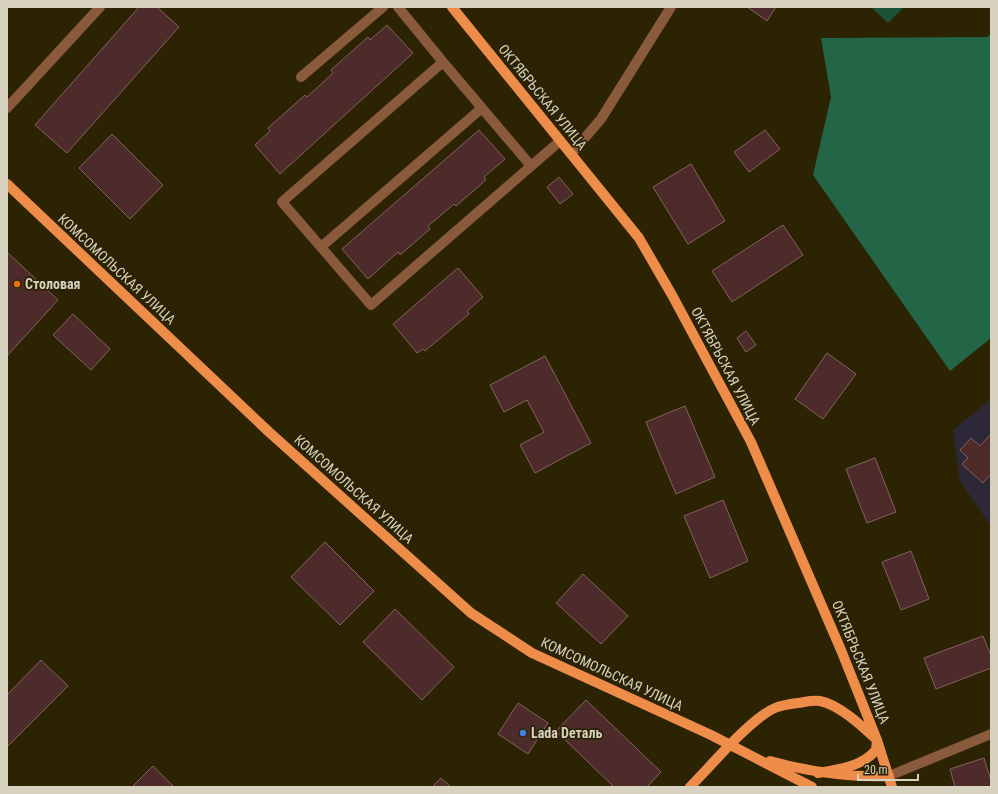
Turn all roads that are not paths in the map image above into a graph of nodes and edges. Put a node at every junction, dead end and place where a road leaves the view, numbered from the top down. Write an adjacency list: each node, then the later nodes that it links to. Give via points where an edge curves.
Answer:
1 (100, 7): 8 (street)
2 (383, 7): 7 (street)
3 (398, 7): 6 (street)
4 (452, 7): 10 (main road, ОКТЯБРЬСКАЯ УЛИЦА)
5 (671, 7): 11 (street, via 601,119)
6 (443, 62): 9 (street); 14 (street, via 282,202)
7 (301, 77)
8 (7, 108)
9 (482, 108): 12 (street); 14 (street)
10 (560, 141): 11 (main road, ОКТЯБРЬСКАЯ УЛИЦА); 12 (street)
11 (571, 154): 17 (main road, ОКТЯБРЬСКАЯ УЛИЦА, via 639,238 751,442 805,564)
12 (531, 166): 14 (street, via 372,305)
13 (7, 184): 18 (main road, КОМСОМОЛЬСКАЯ УЛИЦА, via 269,432 471,613 532,653)
14 (321, 247)
15 (741, 734): 17 (main road, via 774,708 819,701 861,725); 18 (main road); 19 (main road, via 742,746)
16 (991, 734): 21 (street)
17 (877, 740): 20 (main road, via 876,750 864,760 845,768); 21 (main road, ОКТЯБРЬСКАЯ УЛИЦА)
18 (731, 746): 19 (main road, КОМСОМОЛЬСКАЯ УЛИЦА); 22 (main road)
19 (751, 756): 20 (main road); 23 (main road)
20 (818, 773): 21 (main road, via 849,777)
21 (889, 776): 24 (main road, ОКТЯБРЬСКАЯ УЛИЦА)
22 (690, 787)
23 (812, 787)
24 (892, 787)

